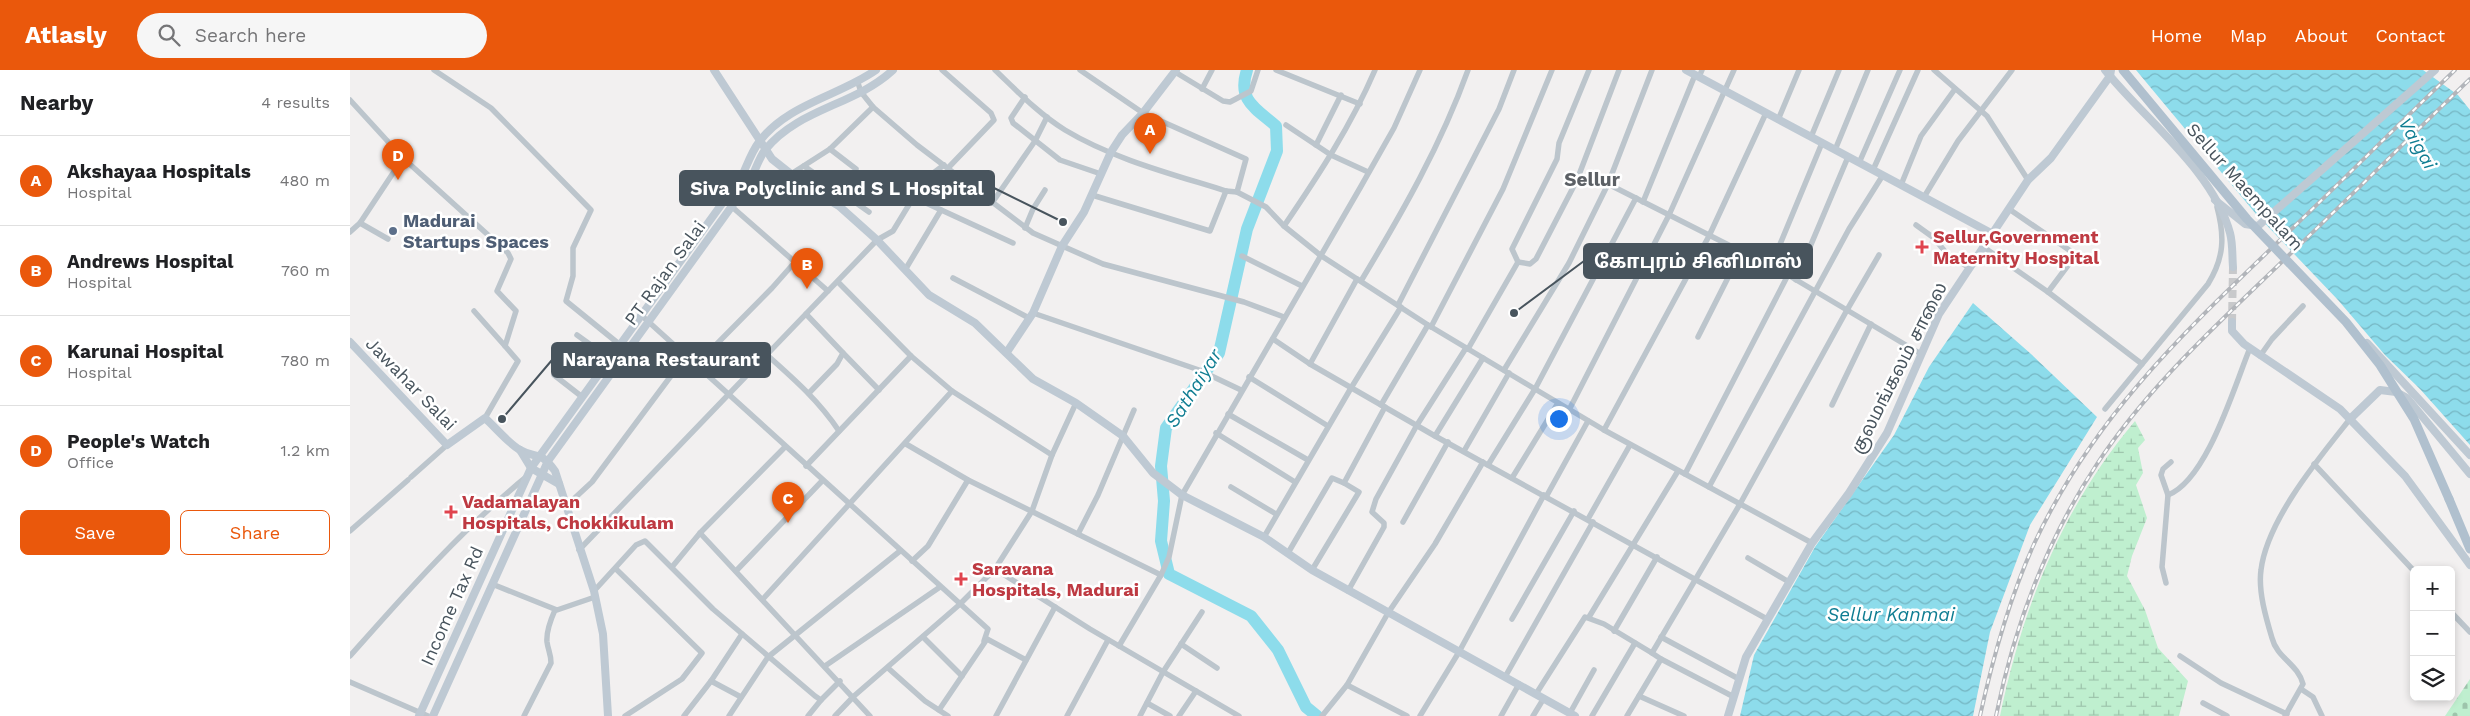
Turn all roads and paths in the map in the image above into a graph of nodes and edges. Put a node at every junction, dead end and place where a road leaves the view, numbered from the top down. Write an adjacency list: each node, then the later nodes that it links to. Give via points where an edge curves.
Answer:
1 (434, 70): 139 (street, via 491,108 591,210 572,248 573,276 566,301)
2 (714, 70): 51 (street)
3 (876, 70): 33 (street, PT Rajan Salai)
4 (892, 70): 37 (street, PT Rajan Salai)
5 (942, 70): 63 (street, via 991,113 994,120)
6 (995, 70): 39 (street)
7 (1080, 70): 44 (street)
8 (1212, 70): 35 (street)
9 (1258, 70): 35 (street, via 1251,92 1230,102)
10 (1276, 70): 38 (street)
11 (1375, 70): 41 (street)
12 (1420, 70): 66 (street, via 1394,128)
13 (1468, 70): 115 (street, via 1434,154)
14 (1514, 70): 122 (street, via 1499,110)
15 (1552, 70): 134 (street, via 1503,188)
16 (1589, 70): 108 (street, via 1559,143 1557,159 1512,249)
17 (1619, 70): 108 (street, via 1577,180 1536,259 1530,264)
18 (1652, 70): 71 (street)
19 (1686, 70): 32 (street)
20 (1734, 70): 36 (street)
21 (1799, 70): 47 (street)
22 (1839, 70): 49 (street)
23 (1868, 70): 56 (street)
24 (1900, 70): 61 (street)
25 (1918, 70): 65 (street)
26 (1934, 70): 34 (street)
27 (2012, 70): 43 (street)
28 (2123, 70): 132 (main road, Sellur Maempalam, bridge, via 2247,219)
29 (1176, 71): 35 (street); 44 (street)
30 (2434, 71): 81 (street, via 2254,227 2245,224)
31 (2109, 72): 70 (street, குலமங்கலம் சாலை, via 2051,158); 81 (street, via 2166,136)
32 (1699, 74): 36 (street); 82 (street)
33 (858, 83): 37 (street); 51 (street, PT Rajan Salai, via 789,114)
34 (1955, 88): 43 (street); 72 (street, via 1921,136)
35 (1202, 89)
36 (1725, 91): 45 (street); 88 (street)
37 (861, 92): 42 (street); 55 (street, PT Rajan Salai, via 792,123)
38 (1341, 95): 41 (street); 53 (street)
39 (1025, 97): 46 (street); 50 (street, via 1011,120)
40 (350, 100): 60 (street)
41 (1360, 104): 58 (street)
42 (873, 107): 54 (street); 63 (street)
43 (1980, 110): 70 (street); 79 (street)
44 (1143, 113): 57 (street); 76 (street, via 1246,159)
45 (1766, 113): 47 (street); 95 (street)
46 (1047, 117): 50 (street); 57 (street)
47 (1778, 120): 49 (street)
48 (1286, 125): 53 (street)
49 (1811, 137): 52 (street)
50 (1035, 141): 68 (street, via 1069,165); 83 (street)
51 (759, 142): 55 (street); 98 (street, PT Rajan Salai, via 742,176)
52 (1822, 143): 56 (street); 109 (street)
53 (1316, 145): 58 (street)
54 (830, 148): 62 (street); 64 (street)
55 (764, 150): 67 (street); 84 (street, PT Rajan Salai, via 750,181)
56 (1835, 150): 59 (street)
57 (1111, 152): 68 (street); 75 (street)
58 (1331, 155): 66 (street); 91 (street)
59 (1848, 157): 61 (street); 116 (street)
60 (403, 158): 89 (street); 140 (street, via 511,258 497,291 516,311)
61 (1859, 163): 65 (street)
62 (804, 166): 67 (street); 87 (street)
63 (946, 166): 78 (street, via 924,180); 83 (street)
64 (856, 169)
65 (1874, 170): 69 (street)
66 (1368, 172): 104 (street)
67 (791, 174): 97 (street, via 839,206)
68 (1101, 174): 77 (street)
69 (1883, 175): 72 (street); 120 (street, via 1849,229)
70 (2028, 180): 85 (street, குலமங்கலம் சாலை)
71 (1608, 184): 80 (street); 156 (street, via 1568,263)
72 (1901, 185): 79 (street)
73 (898, 187): 78 (street)
74 (1045, 190): 92 (street)
75 (1226, 191): 76 (street); 77 (street, via 1210,232)
76 (1236, 192): 91 (street, via 1266,207)
77 (1092, 195): 100 (street)
78 (913, 197): 86 (street); 97 (street, via 893,231)
79 (1924, 197): 94 (street)
80 (1636, 198): 82 (street); 161 (street)
81 (2215, 200): 111 (street, via 2230,234); 154 (street, via 2222,241 2219,267)
82 (1643, 202): 88 (street)
83 (992, 203): 92 (street)
84 (731, 206): 102 (street, PT Rajan Salai); 107 (street)
85 (2009, 209): 94 (street, குலமங்கலம் சாலை); 121 (street, via 2072,252 2072,260)
86 (941, 210): 99 (street); 112 (street)
87 (869, 212)
88 (1669, 215): 95 (street); 174 (street)
89 (360, 223): 93 (street); 96 (street)
90 (1916, 225): 110 (street, via 1934,238 1947,254)
91 (1284, 226): 104 (street)
92 (1025, 228): 100 (street)
93 (350, 232)
94 (1991, 233): 101 (street, குலமங்கலம் சாலை)
95 (1709, 236): 103 (street); 181 (street)
96 (388, 239)
97 (877, 240): 112 (street); 117 (street)
98 (694, 242): 102 (street); 127 (street, PT Rajan Salai)
99 (1012, 243)
100 (1062, 246): 128 (street); 129 (street, via 1137,275 1221,295)
101 (1982, 246): 110 (street, குலமங்கலம் சாலை); 121 (street)
102 (700, 249): 130 (street, PT Rajan Salai)
103 (1741, 252): 109 (street); 136 (street)
104 (1320, 255): 115 (street); 118 (street)
105 (1879, 255): 124 (street)
106 (1242, 256): 118 (street)
107 (795, 262): 119 (street); 155 (street)
108 (1518, 262): 142 (street)
109 (1771, 266): 113 (street)
110 (1968, 267): 146 (street, குலமங்கலம் சாலை, via 1939,314)
111 (2233, 267)
112 (905, 270): 143 (street, via 929,295 975,323)
113 (1788, 275): 116 (street); 205 (street)
114 (953, 278): 128 (street)
115 (1359, 280): 122 (street); 153 (street)
116 (1796, 280): 120 (street)
117 (838, 282): 119 (street); 148 (street)
118 (1302, 286): 129 (street)
119 (828, 291): 126 (street)
120 (1816, 292): 124 (street); 215 (street)
121 (2048, 292): 154 (street)
122 (1399, 306): 134 (street); 160 (street)
123 (2303, 306): 149 (street)
124 (1847, 310): 133 (street); 219 (street)
125 (474, 311): 140 (street)
126 (806, 314): 145 (street); 147 (street)
127 (641, 315): 130 (street); 139 (street, PT Rajan Salai)
128 (1031, 316): 143 (street); 163 (street, via 1198,370)
129 (1284, 317): 137 (street)
130 (648, 321): 150 (street); 197 (street, PT Rajan Salai)
131 (2232, 322): 141 (street, via 2236,337)
132 (2346, 322): 195 (street, Sellur Maempalam, bridge, via 2416,393); 233 (main road, Sellur Maempalam, bridge, via 2380,365 2414,419)
133 (1870, 324): 146 (street); 170 (street)
134 (1429, 326): 142 (street); 171 (street)
135 (577, 335): 151 (street)
136 (1698, 336)
137 (1273, 339): 153 (street); 159 (street)
138 (350, 342): 188 (street, Jawahar Salai)
139 (619, 344): 151 (street, PT Rajan Salai)
140 (505, 346): 176 (street, via 518,361)
141 (2250, 348): 149 (street); 217 (street, via 2206,454 2187,482)
142 (1467, 349): 152 (street); 179 (street)
143 (1007, 352): 168 (street, via 1033,379)
144 (566, 353): 158 (street)
145 (843, 353): 162 (street); 165 (street, via 837,364)
146 (1921, 354): 231 (street, குலமங்கலம் சாலை, via 1887,433)
147 (767, 355): 165 (street); 167 (street)
148 (911, 356): 162 (street); 164 (street)
149 (2260, 356): 177 (street)
150 (685, 357): 155 (street); 221 (street, via 592,482)
151 (609, 358): 158 (street, PT Rajan Salai)
152 (1483, 358): 156 (street); 185 (street)
153 (1310, 364): 160 (street)
154 (2142, 364): 172 (street)
155 (695, 366): 167 (street)
156 (1506, 372): 161 (street); 192 (street)
157 (554, 375): 166 (street)
158 (596, 376): 166 (street, PT Rajan Salai)
159 (1249, 377): 163 (street); 180 (street)
160 (1351, 388): 171 (street); 180 (street)
161 (1535, 389): 169 (street); 199 (street)
162 (879, 390): 182 (street)
163 (1241, 390): 175 (street)
164 (952, 391): 187 (street); 194 (street)
165 (808, 393): 182 (street)
166 (581, 396): 193 (street, PT Rajan Salai)
167 (728, 396): 190 (street); 234 (street)
168 (1076, 403): 184 (street); 194 (street)
169 (1558, 403): 174 (street); 208 (street)
170 (1832, 404)
171 (1383, 406): 179 (street); 212 (street)
172 (2105, 409)
173 (1134, 410): 184 (street)
174 (1569, 410): 178 (street)
175 (1228, 414): 183 (street); 196 (street)
176 (485, 418): 188 (street, Jawahar Salai); 191 (street, Jawahar Salai)
177 (2350, 419): 200 (street); 206 (street, via 2380,390 2401,394); 240 (street, via 2405,476)
178 (1588, 421): 181 (street); 218 (street)
179 (1417, 425): 185 (street); 253 (street, via 1376,499 1372,512 1384,527)
180 (1328, 426): 196 (street)
181 (1604, 430): 189 (street)
182 (839, 431): 201 (street)
183 (1216, 433): 211 (street); 216 (street)
184 (1123, 436): 216 (street, via 1153,473); 229 (street)
185 (1436, 436): 186 (street)
186 (1448, 442): 192 (street); 226 (street)
187 (906, 444): 210 (street); 220 (street)
188 (447, 445): 227 (street)
189 (1630, 445): 203 (street); 225 (street)
190 (785, 447): 201 (street); 228 (street)
191 (520, 450): 193 (street, Jawahar Salai); 202 (street, Jawahar Salai)
192 (1464, 451): 199 (street)
193 (538, 454): 197 (street); 202 (street, Income Tax Rd)
194 (1052, 455): 222 (street)
195 (2470, 455)
196 (1308, 460): 211 (street)
197 (548, 461): 204 (street, Income Tax Rd); 213 (street)
198 (2171, 462): 217 (street, via 2161,475)
199 (1485, 463): 208 (street); 260 (street)
200 (2314, 464): 242 (street); 296 (street, via 2273,531 2261,572 2261,586 2276,650 2301,676)
201 (806, 466): 209 (street)
202 (530, 468): 204 (street); 207 (street, Income Tax Rd)
203 (1678, 471): 205 (street); 232 (street)
204 (541, 474): 213 (street); 251 (street, Income Tax Rd)
205 (1684, 474): 215 (street)
206 (2470, 474)
207 (525, 478): 278 (street, via 456,541); 307 (street, Income Tax Rd)
208 (1512, 478): 218 (street)
209 (822, 480): 220 (street); 246 (street)
210 (968, 480): 222 (street); 239 (street, via 928,546)
211 (1295, 482): 224 (street)
212 (1344, 483): 236 (street, via 1332,478); 245 (street, via 1359,492)
213 (560, 484): 221 (street)
214 (1231, 488): 224 (street)
215 (1709, 488): 219 (street)
216 (1182, 495): 230 (street); 247 (street, via 1169,557)
217 (2168, 495): 250 (street, via 2162,567)
218 (1545, 496): 223 (street); 276 (street)
219 (1740, 504): 231 (street); 248 (street)
220 (850, 506): 235 (street); 255 (street)
221 (565, 507): 234 (street)
222 (1032, 511): 229 (street); 244 (street)
223 (1574, 511): 225 (street); 263 (street)
224 (1276, 514): 230 (street)
225 (1590, 521): 232 (street); 289 (street)
226 (1403, 522)
227 (350, 531)
228 (700, 533): 241 (street); 246 (street)
229 (1078, 534): 247 (street)
230 (1264, 537): 236 (street)
231 (1812, 543): 249 (street, குலமங்கலம் சாலை)
232 (1634, 544): 237 (street); 262 (street)
233 (2470, 549)
234 (579, 550): 254 (street)
235 (900, 551): 239 (street); 268 (street)
236 (1288, 553): 245 (street)
237 (1657, 557): 248 (street); 265 (street)
238 (1748, 558): 249 (street)
239 (912, 561): 252 (street)
240 (2470, 565)
241 (672, 567): 243 (street, via 645,541 636,545); 267 (street)
242 (2410, 567)
243 (616, 569): 254 (street); 314 (street, via 702,653 682,679)
244 (995, 569): 256 (street); 257 (street)
245 (1312, 570): 253 (street)
246 (736, 571): 255 (street)
247 (1161, 575): 275 (street)
248 (1695, 578): 264 (street); 270 (street)
249 (1789, 582): 264 (street, குலமங்கலம் சாலை)
250 (2166, 583)
251 (492, 584): 258 (street); 311 (street, Income Tax Rd)
252 (940, 587): 256 (street); 283 (street)
253 (1348, 591): 260 (street)
254 (595, 594): 258 (street); 313 (street, via 602,634)
255 (763, 600): 268 (street)
256 (959, 605): 269 (street); 272 (street, via 988,629)
257 (1055, 607): 271 (street); 282 (street)
258 (555, 610): 312 (street, via 547,642 552,654 551,663)
259 (1202, 612): 274 (street)
260 (1388, 613): 276 (street); 295 (street)
261 (2455, 616): 266 (street)
262 (1589, 617): 265 (street); 299 (street, via 1579,623)
263 (1512, 619)
264 (1767, 619): 290 (street, குலமங்கலம் சாலை, via 1746,657)
265 (1614, 631): 273 (street)
266 (2470, 632)
267 (742, 634): 280 (street); 291 (street)
268 (795, 634): 280 (street); 283 (street)
269 (922, 637): 284 (street); 288 (street)
270 (1661, 637): 277 (street); 290 (street)
271 (1108, 640): 275 (street); 322 (street)
272 (984, 641): 282 (street, via 993,640); 288 (street)
273 (1635, 643): 277 (street); 331 (street)
274 (1182, 644): 285 (street); 287 (street)
275 (1120, 646): 287 (street)
276 (1459, 652): 289 (street); 328 (street)
277 (1652, 653): 281 (street)
278 (350, 656)
279 (2180, 656): 310 (street, via 2221,683)
280 (768, 657): 302 (street); 303 (street)
281 (1661, 659): 300 (street); 301 (street)
282 (1026, 660): 321 (street)
283 (825, 666): 292 (street)
284 (888, 668): 298 (street); 306 (street)
285 (1217, 668)
286 (1594, 670): 309 (street)
287 (1163, 672): 297 (street); 304 (street)
288 (962, 676): 306 (street)
289 (1505, 677): 294 (street)
290 (1739, 679): 301 (street, குலமங்கலம் சாலை)
291 (711, 681): 302 (street); 315 (street)
292 (840, 681): 298 (street); 303 (street)
293 (350, 682): 307 (street)
294 (1519, 684): 299 (street); 329 (street)
295 (1347, 685): 326 (street); 327 (street)
296 (2301, 689): 310 (street); 336 (street, via 2313,697)
297 (1196, 691): 308 (street); 325 (street)
298 (854, 696): 318 (street); 319 (street)
299 (1540, 696): 309 (street); 330 (street)
300 (1639, 696): 332 (street); 333 (street)
301 (1734, 697): 334 (street, குலமங்கலம் சாலை)
302 (741, 698): 316 (street)
303 (821, 700): 317 (street)
304 (1147, 703): 323 (street); 324 (street)
305 (2203, 703): 335 (street)
306 (938, 710): 320 (street)
307 (423, 715)
308 (1236, 715)
309 (1572, 715)
310 (2286, 715)
311 (433, 716)
312 (524, 716)
313 (608, 716)
314 (625, 716)
315 (684, 716)
316 (729, 716)
317 (808, 716)
318 (836, 716)
319 (870, 716)
320 (948, 716)
321 (996, 716)
322 (1067, 716)
323 (1140, 716)
324 (1170, 716)
325 (1178, 716)
326 (1322, 716)
327 (1407, 716)
328 (1420, 716)
329 (1501, 716)
330 (1533, 716)
331 (1592, 716)
332 (1627, 716)
333 (1684, 716)
334 (1728, 716)
335 (2227, 716)
336 (2322, 716)

